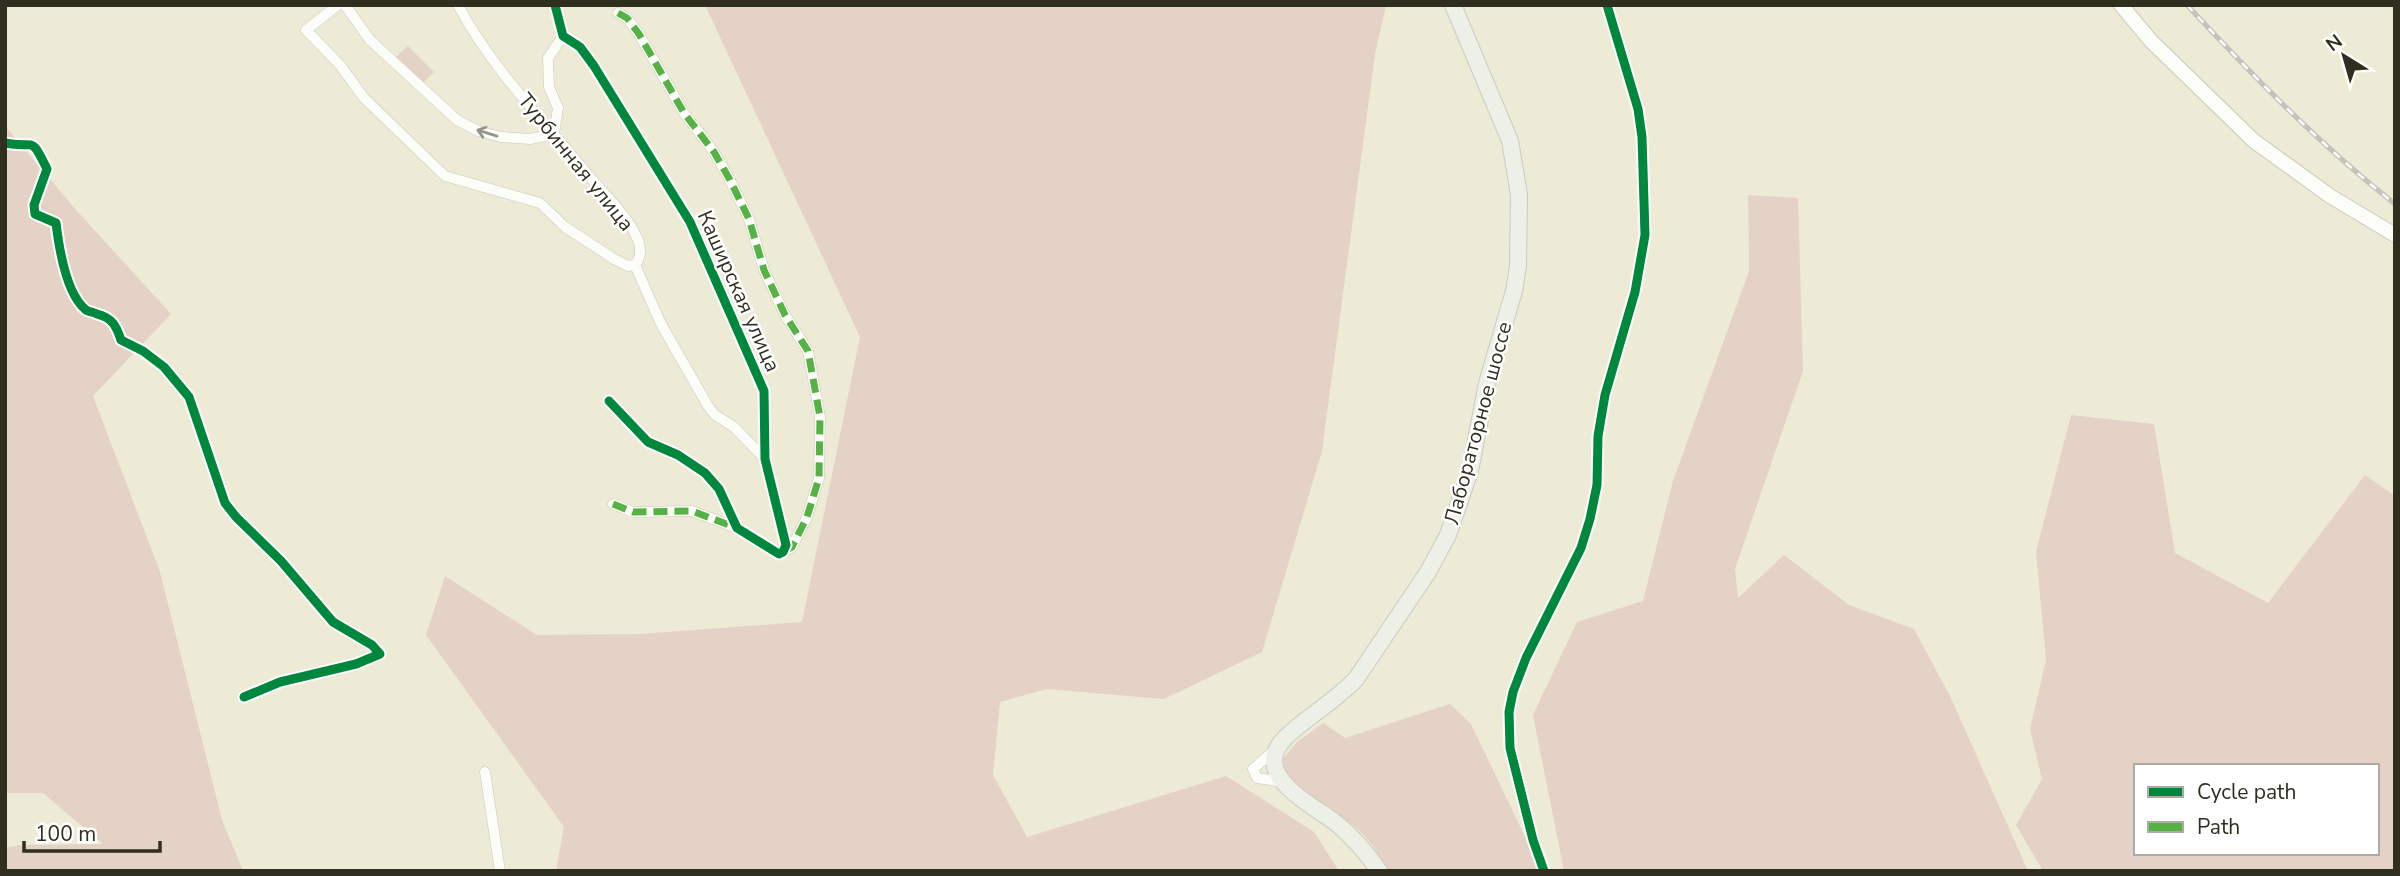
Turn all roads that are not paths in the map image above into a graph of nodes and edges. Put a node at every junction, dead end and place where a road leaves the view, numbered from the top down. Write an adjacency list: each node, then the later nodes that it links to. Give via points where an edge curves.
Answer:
1 (338, 5): 13 (street, via 306,30 364,98 445,176 540,203 565,228 614,259)
2 (345, 5): 10 (street, one-way to 2, via 530,139 501,137 457,120 370,40)
3 (458, 5): 10 (street, Турбинная улица, via 474,35)
4 (555, 5): 9 (street)
5 (1453, 5): 22 (main road, Лабораторное шоссе, via 1510,141 1519,195 1514,291 1487,383 1470,471 1448,536 1356,679 1285,738 1274,761 1283,782 1364,850)
6 (1607, 5): 23 (street, via 1638,109 1645,235 1635,292 1605,395 1590,519 1581,548 1526,658 1509,712 1510,748)
7 (2121, 5): 12 (main road, via 2151,41 2254,141 2330,196)
8 (618, 13): 18 (street, via 639,34 684,113 730,180 749,219 764,270 808,351 820,417 819,478 807,517 792,547)
9 (563, 36): 10 (street, via 548,58 549,87 558,108); 15 (street, Каширская улица, via 580,47 594,66 690,222 764,391)
10 (554, 134): 13 (street, Турбинная улица, via 639,241)
11 (5, 143): 19 (street, via 30,143 38,150 47,169 35,214 56,223 61,260 71,288 87,311 109,317 121,340 164,367 189,397 225,503 333,622 380,654)
12 (2395, 235)
13 (635, 265): 15 (street, Турбинная улица, via 661,324 708,406)
14 (609, 401): 17 (street, via 648,442 705,472 719,489)
15 (765, 459): 18 (street, Каширская улица)
16 (613, 504): 17 (street, via 633,512 692,511)
17 (737, 528): 18 (street, via 779,554)
18 (785, 548)
19 (244, 697)
20 (485, 772): 21 (street)
21 (500, 871)
22 (1379, 871)
23 (1544, 871)

